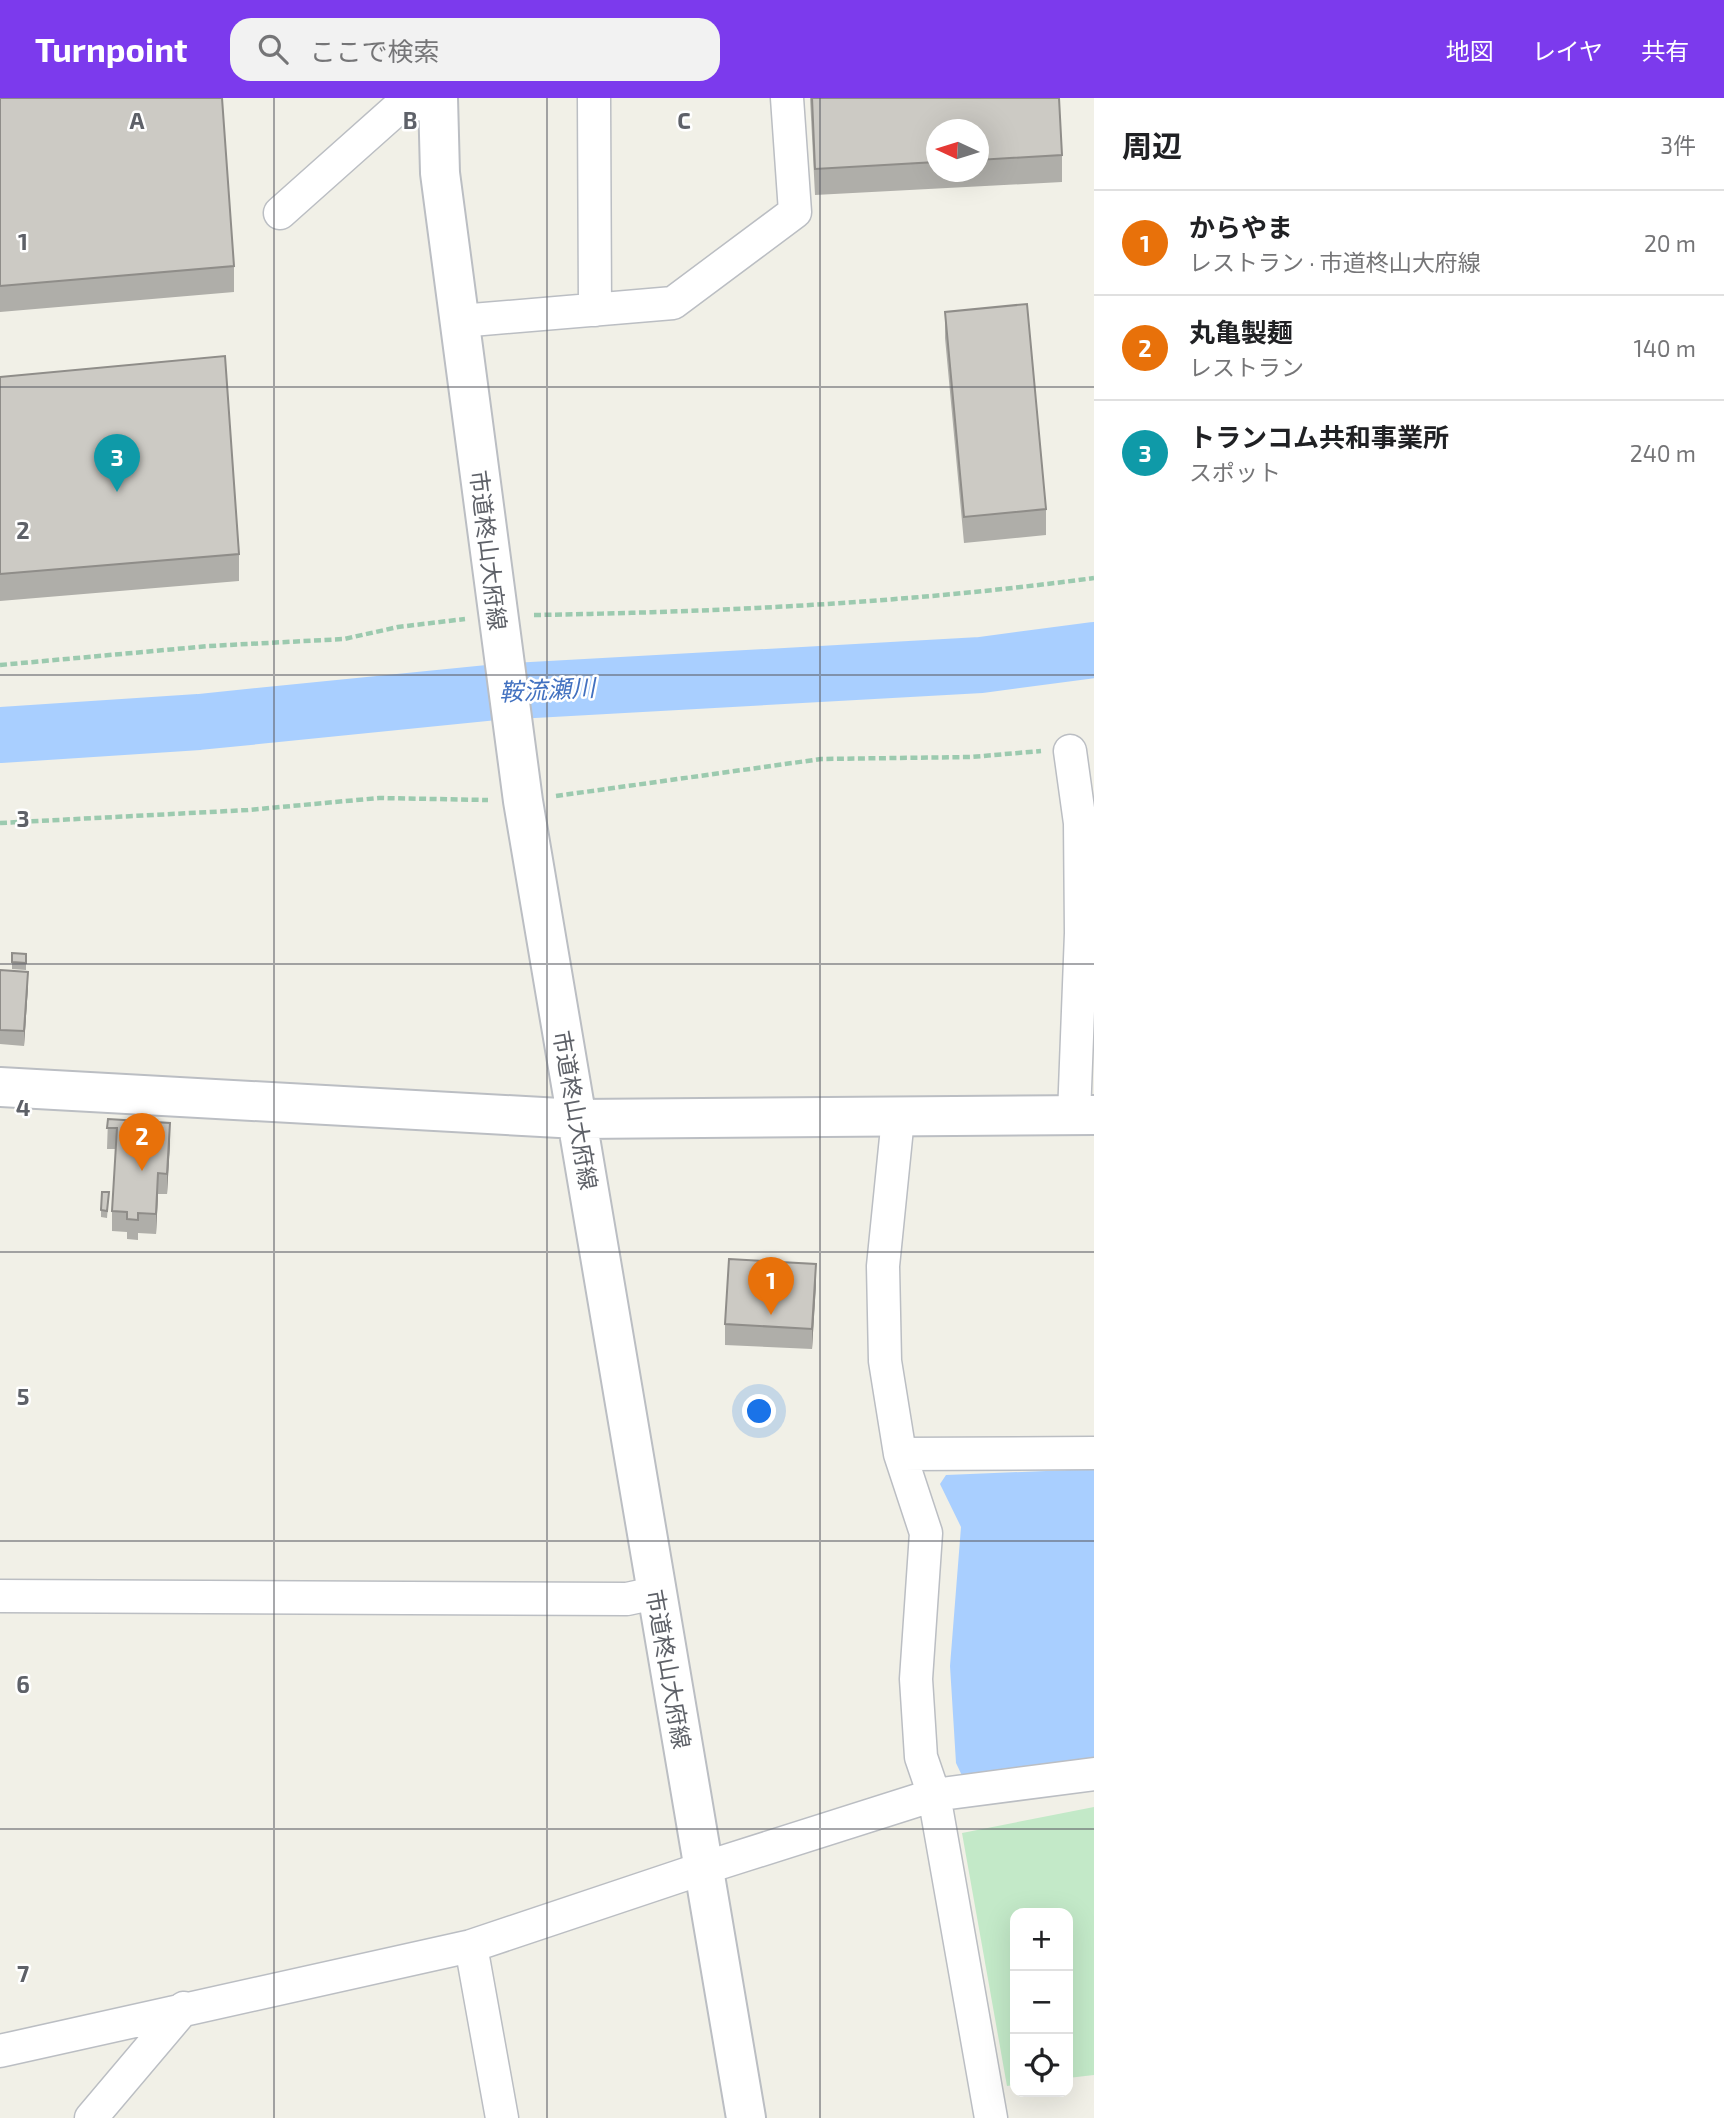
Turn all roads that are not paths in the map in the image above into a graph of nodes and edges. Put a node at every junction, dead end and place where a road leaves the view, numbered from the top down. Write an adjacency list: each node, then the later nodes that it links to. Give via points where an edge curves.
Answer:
1 (594, 98): 5 (street)
2 (787, 98): 5 (street, via 795,212 673,303)
3 (438, 100): 4 (street, via 399,107); 6 (street, 市道柊山大府線, via 439,173)
4 (280, 213)
5 (595, 310): 6 (street)
6 (460, 321): 12 (street, 市道柊山大府線, via 523,801)
7 (1070, 751): 8 (street)
8 (1087, 822): 10 (street, via 1081,933)
9 (0, 1087): 12 (street)
10 (1084, 1115): 11 (street)
11 (898, 1118): 12 (street); 14 (street, via 883,1266 885,1361)
12 (578, 1119): 15 (street, 市道柊山大府線)
13 (1094, 1453): 14 (street)
14 (900, 1454): 18 (street, via 926,1533 916,1679 920,1757)
15 (655, 1593): 16 (street, via 626,1598); 19 (street, 市道柊山大府線)
16 (0, 1596)
17 (1094, 1774): 18 (street)
18 (934, 1796): 19 (street); 26 (street)
19 (704, 1868): 20 (street); 25 (street, 市道柊山大府線)
20 (471, 1946): 21 (street); 24 (street)
21 (184, 2008): 22 (street); 23 (street)
22 (0, 2051)
23 (91, 2118)
24 (502, 2118)
25 (746, 2118)
26 (990, 2118)

